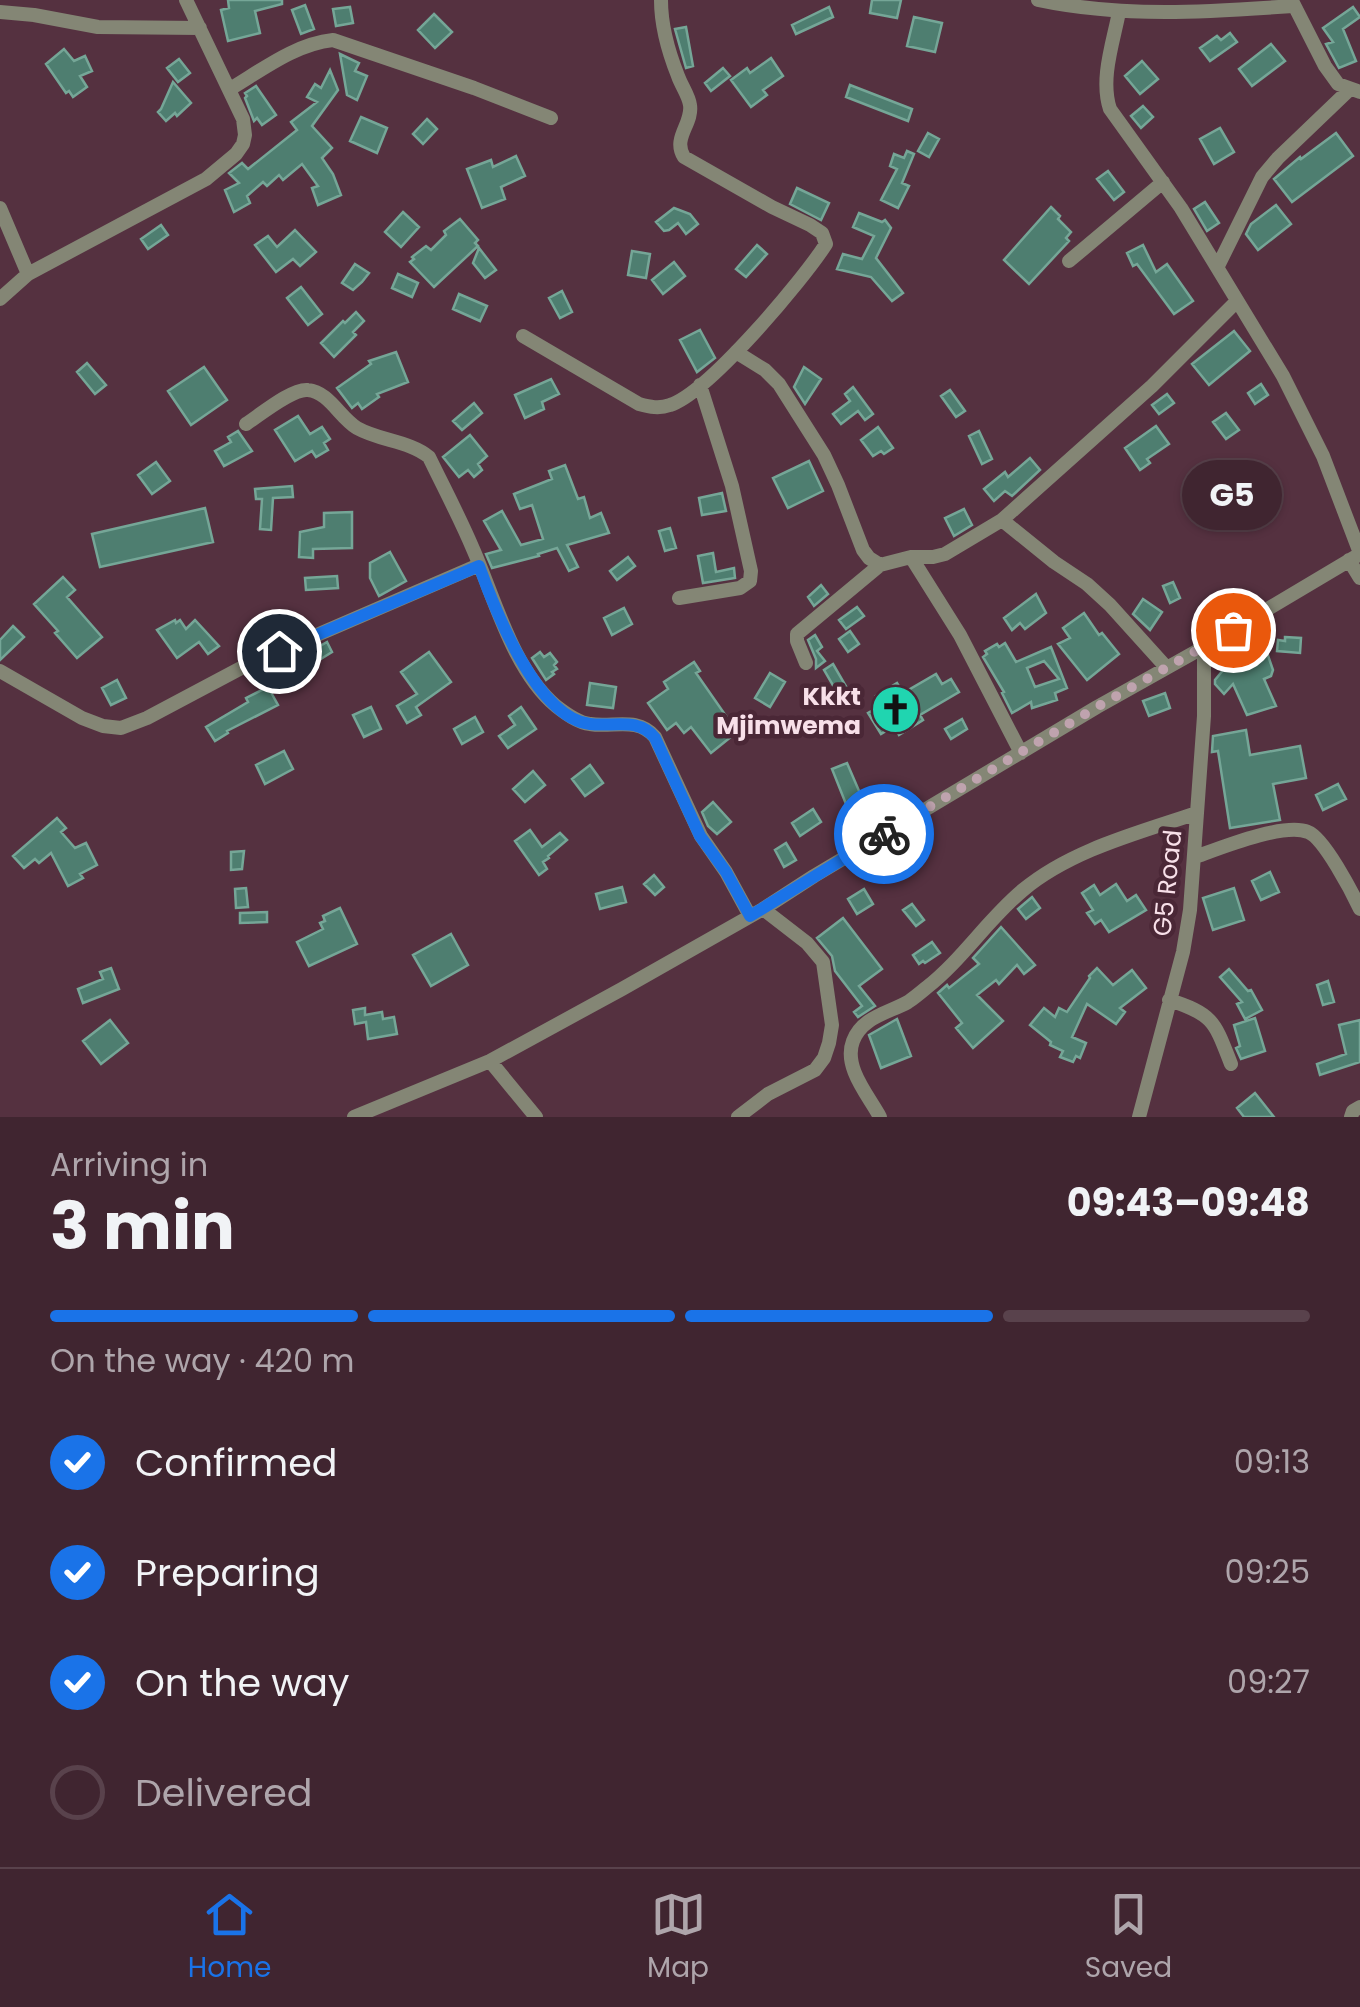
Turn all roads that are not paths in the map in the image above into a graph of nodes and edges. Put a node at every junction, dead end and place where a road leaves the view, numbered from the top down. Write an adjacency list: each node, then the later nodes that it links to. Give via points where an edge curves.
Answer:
1 (186, 0): 7 (street)
2 (660, 0): 19 (street, via 670,56 690,104 680,142 684,157 825,238 793,288)
3 (1038, 0): 6 (street)
4 (1292, 3): 6 (street); 9 (street, via 1325,66 1338,84)
5 (0, 12): 7 (street, via 98,26)
6 (1119, 12): 11 (street, via 1105,94)
7 (200, 28): 8 (street)
8 (230, 89): 10 (street, via 296,50 333,40); 15 (street, via 245,134 236,154 206,178)
9 (1355, 91): 14 (street, via 1262,177)
10 (551, 118)
11 (1163, 182): 13 (street); 14 (street)
12 (0, 208): 15 (street)
13 (1069, 261)
14 (1218, 266): 17 (street)
15 (28, 274): 16 (street)
16 (0, 300)
17 (1237, 301): 22 (street); 23 (street, via 1315,440)
18 (523, 336): 20 (street, via 653,408 670,406)
19 (736, 352): 20 (street); 25 (street, via 779,384 831,470 863,550)
20 (700, 385): 28 (street, via 751,571 740,588)
21 (246, 424): 26 (street, via 309,390 352,425 420,449)
22 (1002, 520): 24 (street, via 945,554); 31 (street, via 1110,604)
23 (1356, 556): 27 (street); 29 (street)
24 (911, 557): 25 (street); 33 (street)
25 (880, 565): 30 (street, via 797,634)
26 (479, 566): 32 (street, via 243,667 121,728 82,718); 38 (street, via 529,676 552,702 587,724 649,730 700,836)
27 (1360, 578)
28 (679, 598)
29 (1204, 647): 31 (street); 34 (street, G5 Road)
30 (806, 663)
31 (1166, 667): 33 (street)
32 (0, 671)
33 (1021, 753): 38 (street)
34 (1196, 813): 35 (street, G5 Road); 46 (street, via 1104,845 1036,881 948,970 907,1002 866,1022 850,1054)
35 (1194, 857): 36 (street, via 1260,836 1308,832); 39 (street, G5 Road)
36 (1356, 890): 37 (street)
37 (1360, 909)
38 (757, 913): 40 (street); 45 (street, via 807,942 823,962 832,1025 815,1070)
39 (1170, 1000): 41 (street, via 1212,1022); 47 (street, G5 Road)
40 (490, 1061): 43 (street); 44 (street)
41 (1231, 1064)
42 (1360, 1107): 48 (street)
43 (357, 1116)
44 (536, 1117)
45 (738, 1117)
46 (880, 1117)
47 (1139, 1117)
48 (1351, 1117)

